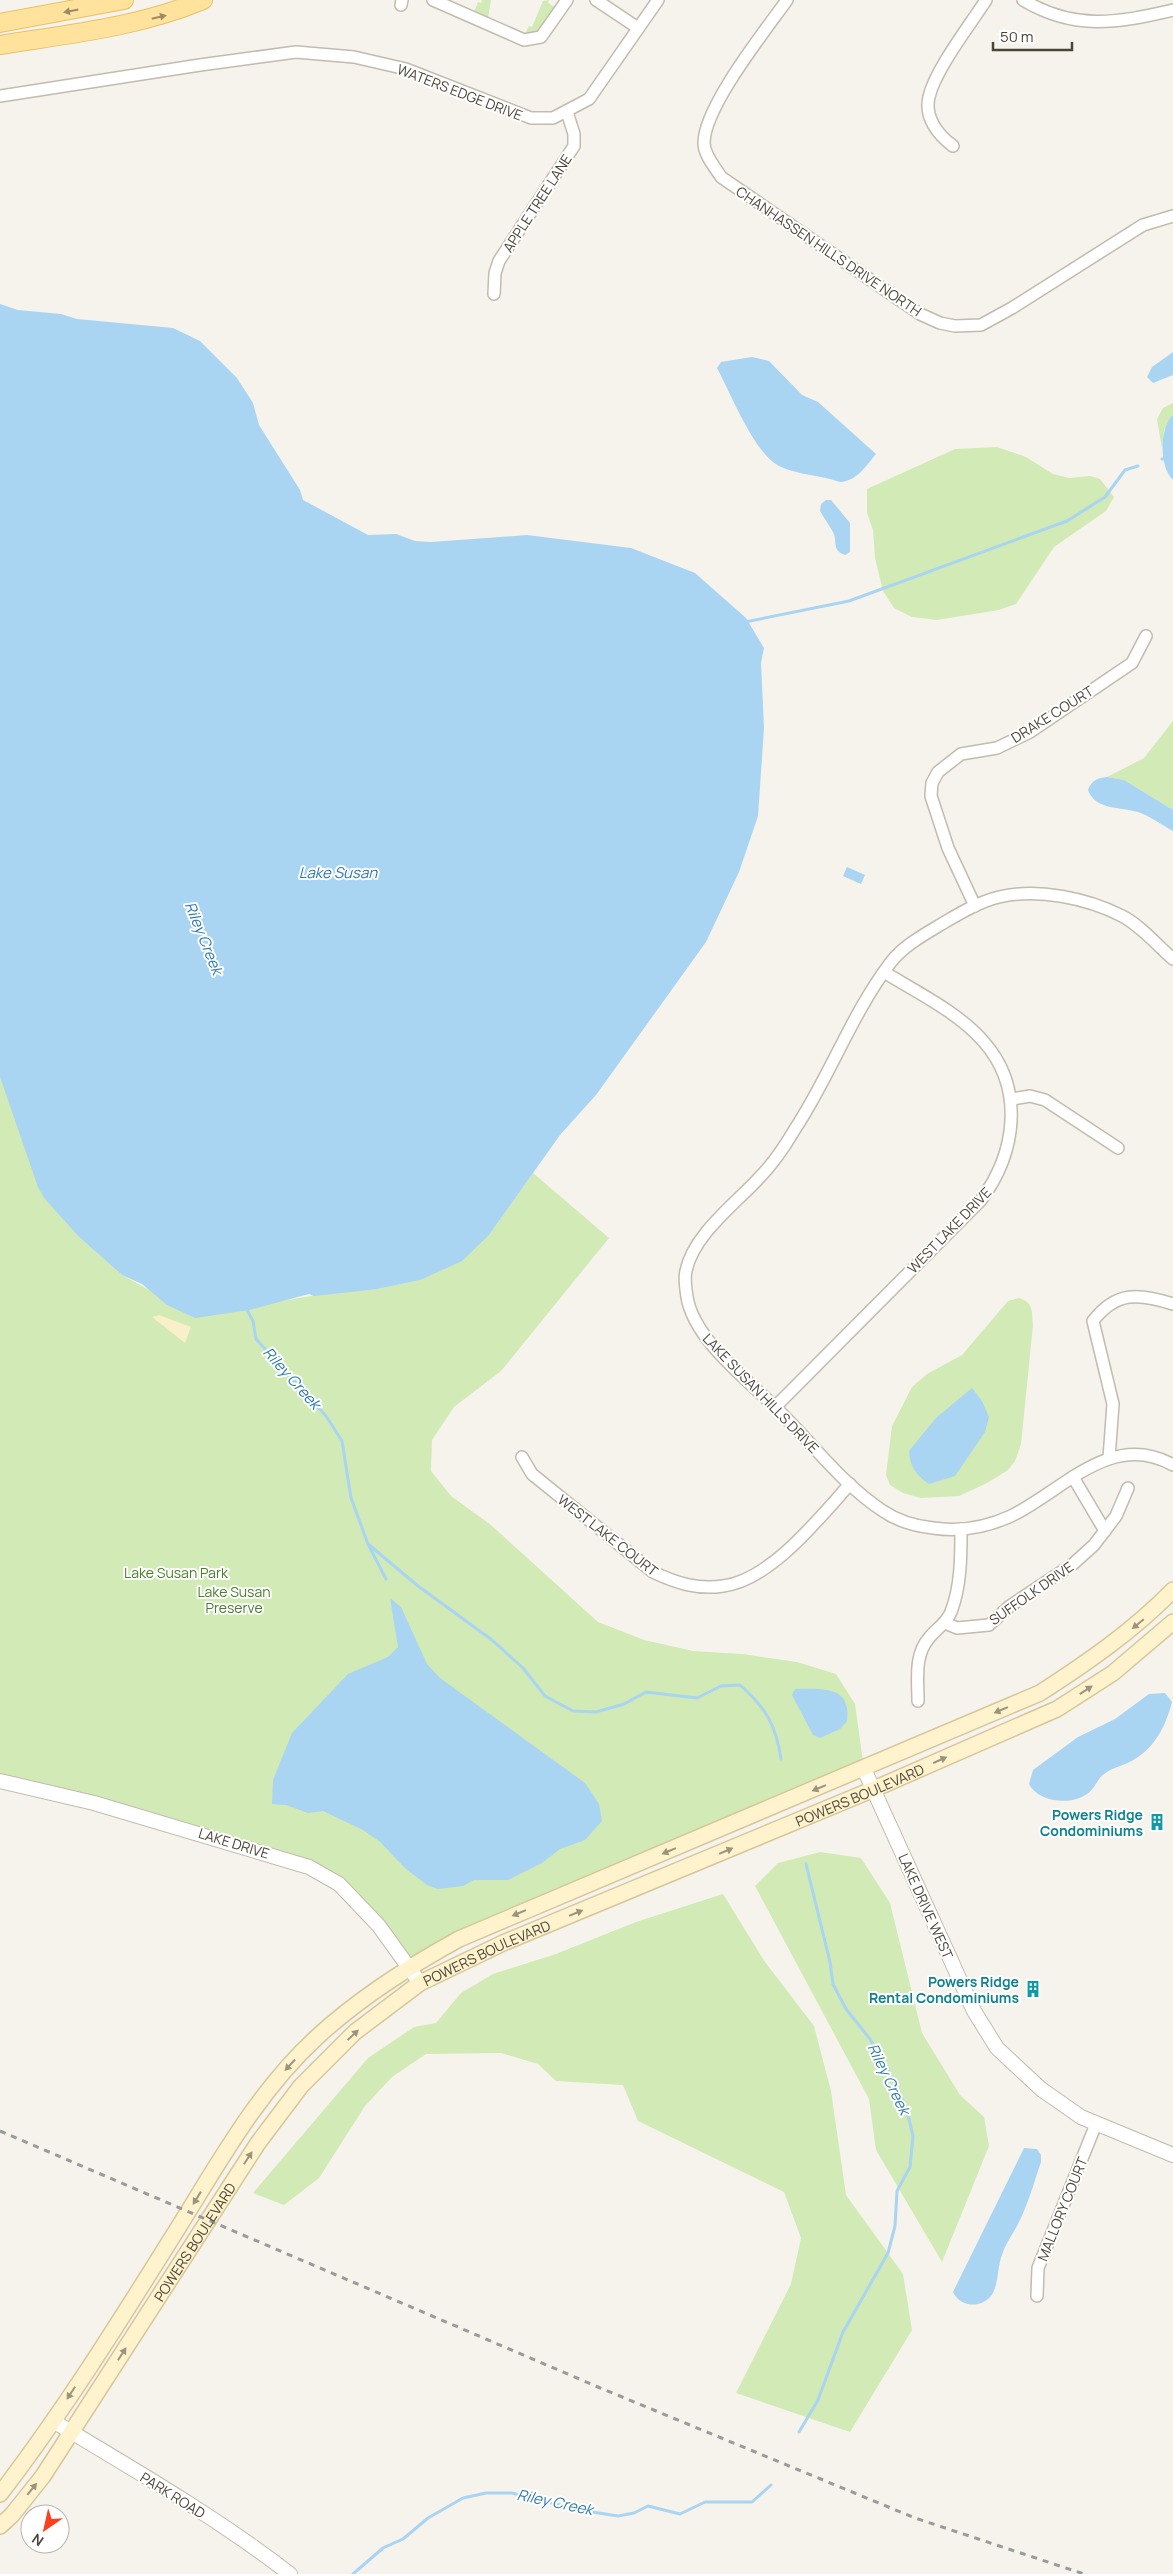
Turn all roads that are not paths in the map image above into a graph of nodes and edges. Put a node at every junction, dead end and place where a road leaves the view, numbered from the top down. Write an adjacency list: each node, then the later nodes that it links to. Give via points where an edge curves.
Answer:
1 (124, 0): 11 (main road, one-way to 11)
2 (203, 0): 13 (main road, one-way to 2, via 112,28 170,14)
3 (433, 0): 4 (street, via 524,40 541,37)
4 (567, 0)
5 (596, 0): 12 (street)
6 (658, 0): 12 (street, WATERS EDGE DRIVE)
7 (787, 0): 17 (street, CHANHASSEN HILLS DRIVE NORTH, via 727,87 708,123 704,144 708,156 721,177 920,314 955,326 981,325 1143,225)
8 (986, 0): 16 (street, via 938,74 929,97 929,113 935,129)
9 (1023, 0): 10 (street, via 1043,12 1072,20 1120,22)
10 (1173, 10)
11 (0, 23)
12 (638, 28): 15 (street, WATERS EDGE DRIVE, via 589,99)
13 (0, 45)
14 (0, 96): 15 (street, WATERS EDGE DRIVE, via 296,52 354,57 406,70 532,118 553,118)
15 (568, 112): 18 (street, APPLE TREE LANE, via 574,146 499,261)
16 (953, 146)
17 (1173, 216)
18 (494, 294)
19 (1146, 636): 20 (street, DRAKE COURT, via 1132,663 1030,732 997,748 961,754 938,772 932,783 931,796 948,848)
20 (975, 906): 21 (street, LAKE SUSAN HILLS DRIVE, via 1000,897 1042,894 1083,901 1125,917); 22 (street, LAKE SUSAN HILLS DRIVE, via 919,938 894,958)
21 (1173, 959)
22 (884, 972): 23 (street, WEST LAKE DRIVE, via 945,1009 985,1042 998,1063); 26 (street, LAKE SUSAN HILLS DRIVE, via 795,1129 761,1177 733,1203 698,1244 685,1272 688,1300 697,1326)
23 (1012, 1099): 24 (street, via 1030,1096 1045,1100); 26 (street, WEST LAKE DRIVE, via 1010,1138 1004,1159 981,1200)
24 (1118, 1148)
25 (1173, 1304): 28 (street, via 1144,1296 1118,1300 1104,1306 1093,1321 1113,1404)
26 (775, 1407): 31 (street, LAKE SUSAN HILLS DRIVE)
27 (522, 1458): 31 (street, WEST LAKE COURT, via 532,1474 653,1572 676,1583 698,1587 725,1586 755,1575 784,1553)
28 (1109, 1458): 29 (street, LAKE SUSAN HILLS DRIVE, via 1129,1453); 30 (street, LAKE SUSAN HILLS DRIVE)
29 (1171, 1461)
30 (1072, 1477): 33 (street, LAKE SUSAN HILLS DRIVE, via 1012,1515 979,1527); 34 (street)
31 (850, 1484): 33 (street, LAKE SUSAN HILLS DRIVE, via 884,1512 911,1525)
32 (1128, 1488): 34 (street, SUFFOLK DRIVE, via 1116,1516)
33 (962, 1529): 37 (street, via 956,1594)
34 (1105, 1531): 37 (street, SUFFOLK DRIVE, via 1073,1564 1010,1606 989,1625 957,1628)
35 (1173, 1590): 39 (main road, POWERS BOULEVARD, one-way to 39, via 1150,1614 1105,1650 1040,1693)
36 (1173, 1622): 41 (main road, POWERS BOULEVARD, one-way to 36, via 1057,1709 1113,1673)
37 (945, 1623): 38 (street, via 919,1653)
38 (918, 1700)
39 (864, 1769): 41 (street, LAKE DRIVE WEST); 42 (main road, POWERS BOULEVARD, one-way to 42, via 459,1939)
40 (0, 1780): 42 (street, LAKE DRIVE, via 94,1803 309,1867 339,1884 378,1926)
41 (874, 1789): 43 (main road, POWERS BOULEVARD, one-way to 41, via 503,1943); 44 (street, LAKE DRIVE WEST, via 974,2011 997,2048 1041,2089)
42 (408, 1967): 43 (street, LAKE DRIVE); 47 (main road, POWERS BOULEVARD, one-way to 47, via 315,2038 271,2086 236,2135)
43 (420, 1984): 48 (main road, POWERS BOULEVARD, one-way to 43, via 258,2143 301,2086 355,2032)
44 (1096, 2124): 45 (street, LAKE DRIVE WEST); 46 (street, MALLORY COURT, via 1038,2268)
45 (1173, 2155)
46 (1037, 2296)
47 (53, 2421): 48 (street, PARK ROAD); 49 (main road, POWERS BOULEVARD)
48 (71, 2432): 50 (main road, POWERS BOULEVARD, one-way to 48, via 43,2476); 51 (street, PARK ROAD, via 262,2552)
49 (0, 2494)
50 (0, 2526)
51 (290, 2574)

